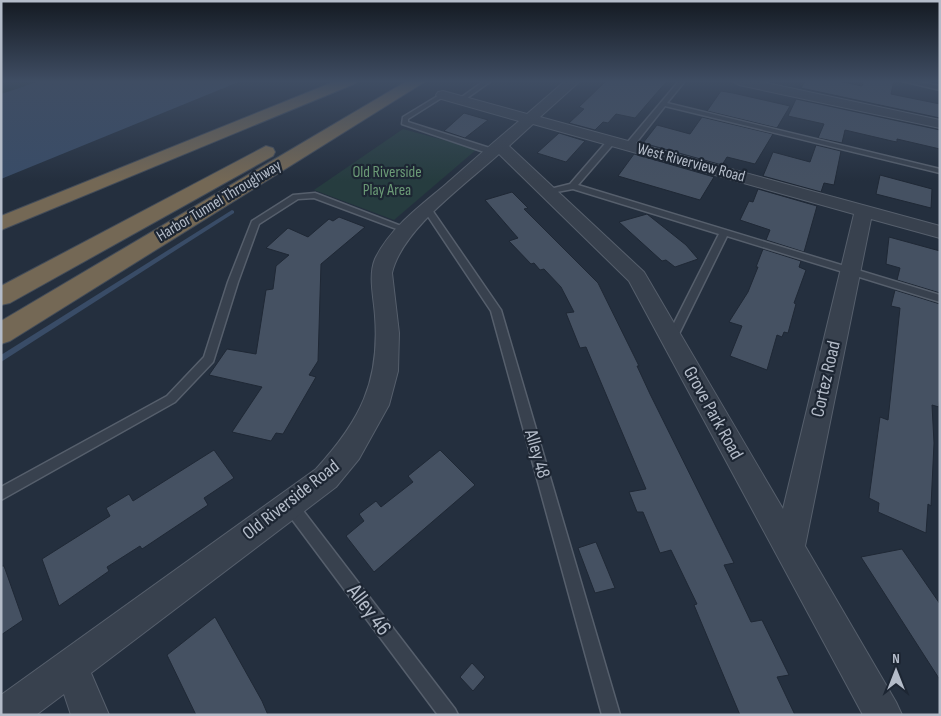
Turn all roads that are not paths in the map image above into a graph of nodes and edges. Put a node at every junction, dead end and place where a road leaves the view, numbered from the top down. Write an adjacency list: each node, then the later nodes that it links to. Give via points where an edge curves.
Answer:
1 (268, 114): 19 (highway)
2 (336, 114): 24 (highway, Harbor Tunnel Throughway)
3 (363, 114): 26 (highway, Harbor Tunnel Throughway)
4 (411, 114): 14 (lane, via 404,123)
5 (513, 114): 10 (street, West Riverview Road)
6 (535, 114): 10 (street, Old Riverside Road)
7 (655, 114): 13 (lane)
8 (706, 114): 15 (lane)
9 (895, 114): 11 (street)
10 (530, 119): 12 (street, West Riverview Road); 14 (street, Old Riverside Road)
11 (940, 124)
12 (612, 141): 13 (street, West Riverview Road); 16 (lane)
13 (629, 146): 18 (street, West Riverview Road)
14 (497, 148): 16 (street, Grove Park Road); 17 (street, Old Riverside Road)
15 (940, 171)
16 (561, 189): 21 (lane); 27 (street, Grove Park Road, via 637,277)
17 (427, 209): 20 (street, Old Riverside Road); 35 (lane, Alley 48, via 496,310)
18 (864, 211): 22 (street, West Riverview Road); 23 (street, Cortez Road)
19 (1, 224)
20 (405, 229): 28 (lane, via 315,195 296,197 255,223 209,359 171,399); 29 (street, Old Riverside Road, via 385,260 382,273 388,352 384,383 349,454 326,478)
21 (724, 232): 23 (lane); 27 (lane)
22 (940, 232)
23 (850, 272): 25 (lane); 30 (street, Cortez Road)
24 (1, 297)
25 (940, 299)
26 (8, 329)
27 (671, 338): 30 (street, Grove Park Road)
28 (1, 494)
29 (289, 504): 31 (street, Old Riverside Road); 34 (lane, Alley 46)
30 (789, 548): 36 (street, Grove Park Road)
31 (71, 666): 32 (street, Old Riverside Road); 33 (street)
32 (5, 715)
33 (90, 715)
34 (449, 715)
35 (611, 715)
36 (883, 715)

